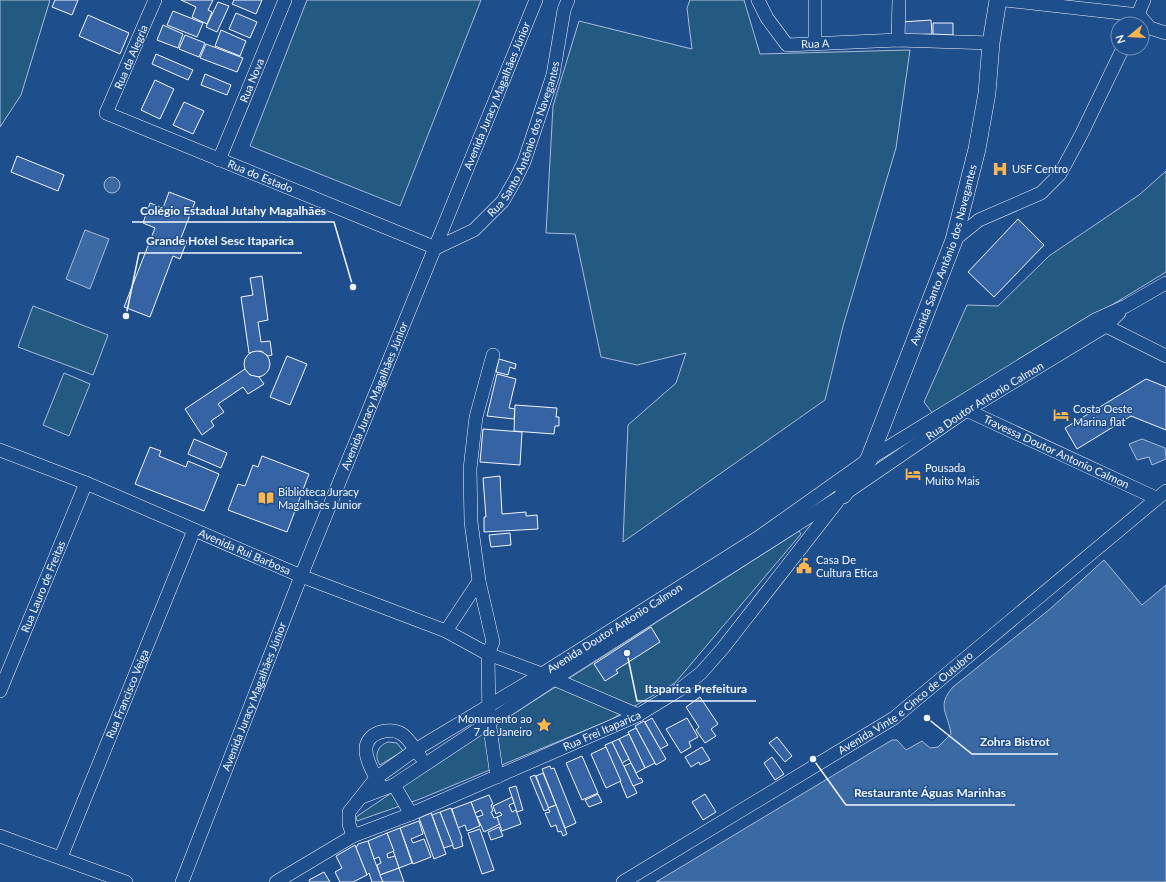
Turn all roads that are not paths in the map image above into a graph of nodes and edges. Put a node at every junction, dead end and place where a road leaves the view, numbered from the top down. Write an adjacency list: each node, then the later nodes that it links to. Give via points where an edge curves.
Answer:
1 (155, 0): 19 (street, Rua da Alegria)
2 (284, 0): 20 (street, Rua Nova)
3 (536, 0): 22 (street, Avenida Juracy Magalhães Júnior)
4 (568, 0): 22 (street, Rua Santo Antônio dos Navegantes, via 553,75 524,162 515,180 503,201 479,225 463,236)
5 (758, 0): 17 (street, Rua A, via 767,18 787,45)
6 (814, 0): 17 (street)
7 (899, 0): 15 (street)
8 (998, 0): 16 (main road, Avenida Santo Antônio dos Navegantes)
9 (1005, 0): 11 (street)
10 (1144, 0): 12 (street)
11 (1115, 16)
12 (1137, 16)
13 (1150, 28): 14 (street)
14 (1166, 32)
15 (898, 40): 16 (street, Rua A); 17 (street, Rua A)
16 (991, 42): 21 (main road, Avenida Santo Antônio dos Navegantes, via 987,93 977,149)
17 (815, 43)
18 (1119, 56): 21 (street, via 1060,174 1041,193 979,220)
19 (106, 114): 20 (street, Rua do Estado)
20 (219, 160): 22 (street, Rua do Estado)
21 (954, 240): 29 (main road, Avenida Santo Antônio dos Navegantes)
22 (436, 248): 35 (street, Avenida Juracy Magalhães Júnior)
23 (1166, 283): 24 (street, Rua Doutor Antonio Calmon)
24 (1101, 323): 26 (street); 27 (street, Rua Doutor Antonio Calmon)
25 (493, 355): 36 (street, via 476,417 470,469 471,522)
26 (1166, 356)
27 (962, 408): 29 (street, Rua Doutor Antonio Calmon); 31 (street, Rua Doutor Antonio Calmon); 32 (street, Travessa Doutor Antonio Calmon)
28 (0, 450): 30 (street, Avenida Rui Barbosa)
29 (869, 459): 31 (main road, Avenida Santo Antônio dos Navegantes); 34 (street, Avenida Doutor Antonio Calmon)
30 (86, 483): 33 (street, Avenida Rui Barbosa); 40 (street, Rua Lauro de Freitas)
31 (843, 494): 34 (street, Avenida Doutor Antonio Calmon); 42 (street, Rua Frei Itaparica, via 704,669 679,690)
32 (1161, 495): 58 (street, Avenida Vinte e Cinco de Outubro, via 894,718)
33 (194, 530): 35 (street, Avenida Rui Barbosa); 53 (street, Rua Francisco Veiga)
34 (761, 541): 39 (street, Avenida Doutor Antonio Calmon)
35 (301, 576): 37 (street, Avenida Rui Barbosa); 56 (street, Avenida Juracy Magalhães Júnior)
36 (479, 581): 37 (street); 38 (street, via 493,642)
37 (446, 631): 38 (street, Avenida Rui Barbosa)
38 (488, 654): 39 (street, Avenida Rui Barbosa); 41 (street)
39 (548, 676): 41 (street, Avenida Doutor Antonio Calmon); 42 (street, Avenida Rui Barbosa); 43 (street, Avenida Doutor Antonio Calmon)
40 (0, 691)
41 (490, 703): 43 (street); 44 (street, Avenida Doutor Antonio Calmon)
42 (638, 715): 46 (street, Rua Frei Itaparica)
43 (490, 721): 45 (street, Avenida Doutor Antonio Calmon); 46 (street)
44 (416, 750): 45 (street); 47 (street, Avenida Doutor Antonio Calmon); 47 (street, via 397,732 382,732 374,736 368,743 366,752)
45 (425, 764): 48 (street, Avenida Doutor Antonio Calmon)
46 (497, 777): 50 (street, Rua Frei Itaparica)
47 (376, 778): 48 (street); 49 (street, Avenida Doutor Antonio Calmon)
48 (388, 787): 49 (street, Avenida Doutor Antonio Calmon); 50 (street)
49 (362, 797): 52 (street, Avenida Doutor Antonio Calmon, via 349,812)
50 (411, 814): 52 (street, Rua Frei Itaparica)
51 (0, 836): 53 (street)
52 (353, 836): 57 (street, Rua Frei Itaparica)
53 (61, 857): 54 (street)
54 (111, 880): 55 (street)
55 (126, 882)
56 (182, 882)
57 (276, 882)
58 (623, 882)

